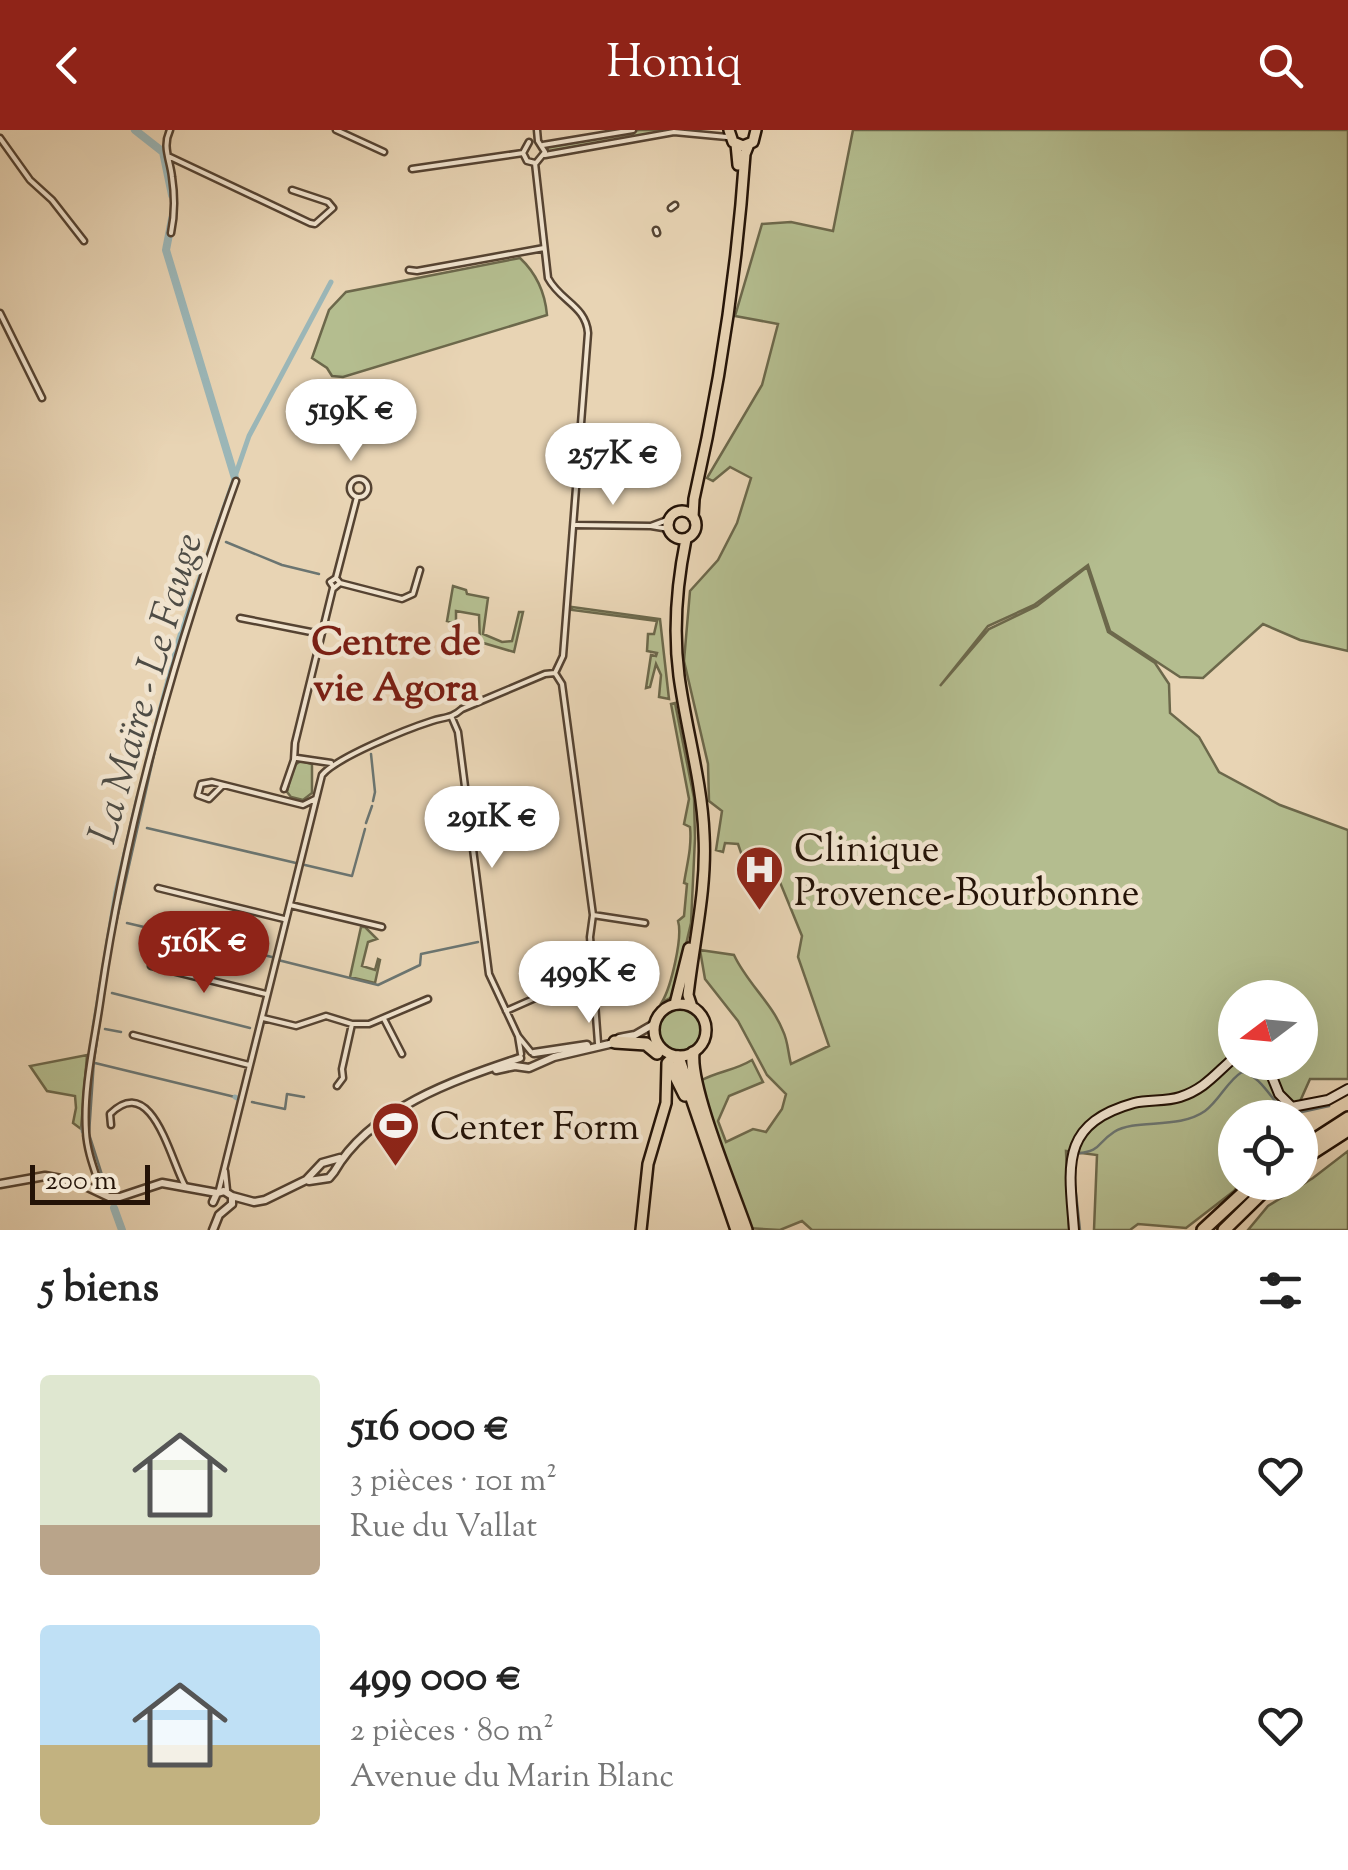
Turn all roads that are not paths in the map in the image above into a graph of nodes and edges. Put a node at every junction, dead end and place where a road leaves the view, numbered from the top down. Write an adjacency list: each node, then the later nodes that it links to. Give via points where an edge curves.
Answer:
1 (170, 130): 16 (street)
2 (336, 130): 13 (street)
3 (528, 130): 10 (street)
4 (538, 130): 11 (street)
5 (633, 130): 11 (street)
6 (756, 130): 12 (main road)
7 (678, 131): 9 (street); 15 (street)
8 (0, 138): 21 (street)
9 (732, 138): 12 (main road); 30 (main road, via 739,156 732,262 709,411)
10 (529, 142): 11 (street); 14 (street)
11 (541, 143): 15 (street)
12 (749, 144): 31 (main road, via 723,359)
13 (384, 152)
14 (523, 153): 17 (street); 18 (street)
15 (545, 155): 17 (street)
16 (168, 156): 19 (street, via 310,223 333,208); 20 (street, via 175,207)
17 (535, 163): 22 (street)
18 (412, 169)
19 (292, 190)
20 (171, 234)
21 (84, 241)
22 (544, 248): 23 (street); 32 (street, via 548,278 586,318 588,333)
23 (409, 270)
24 (0, 313): 25 (street)
25 (42, 398)
26 (236, 481): 107 (street, via 178,649 108,948 86,1115 88,1152)
27 (374, 482): 28 (street)
28 (366, 485): 29 (street); 29 (street, via 352,482)
29 (357, 497): 37 (street)
30 (681, 512): 31 (main road); 33 (main road)
31 (693, 516): 35 (main road, via 695,531)
32 (574, 524): 34 (street); 42 (street, via 563,656)
33 (670, 524): 34 (street); 34 (street); 35 (main road)
34 (651, 526)
35 (682, 539): 67 (main road, via 672,654 699,856 694,928); 68 (main road, via 679,674 704,836)
36 (420, 570): 37 (street, via 413,594 402,600)
37 (338, 581): 41 (street)
38 (253, 609): 40 (street)
39 (240, 618): 40 (street)
40 (252, 618): 41 (street)
41 (322, 634): 44 (street)
42 (555, 673): 43 (street); 59 (street, via 562,684)
43 (452, 718): 48 (street); 69 (street, via 489,974)
44 (296, 748): 45 (street); 46 (street)
45 (301, 757): 46 (street); 47 (street)
46 (294, 760): 51 (street)
47 (318, 761): 48 (street); 49 (street)
48 (336, 762): 49 (street)
49 (322, 775): 53 (street)
50 (224, 785): 50 (street, via 201,784 198,795 209,799); 52 (street)
51 (284, 789): 52 (street); 54 (street)
52 (272, 797): 54 (street)
53 (315, 799): 55 (street); 56 (street)
54 (290, 802): 55 (street)
55 (303, 805): 56 (street)
56 (310, 820): 58 (street)
57 (158, 888): 60 (street)
58 (288, 904): 60 (street); 62 (street)
59 (592, 914): 61 (street); 64 (street)
60 (285, 919): 65 (street)
61 (645, 923)
62 (382, 927)
63 (150, 966): 65 (street)
64 (594, 986): 69 (street, via 549,992); 77 (street)
65 (266, 994): 70 (street)
66 (428, 999): 71 (street)
67 (675, 1004): 68 (main road); 73 (main road)
68 (692, 1006): 80 (main road, via 706,1030)
69 (506, 1012): 75 (street)
70 (261, 1017): 72 (street, via 301,1026 326,1016); 85 (street)
71 (384, 1019): 72 (street); 81 (street)
72 (352, 1024): 88 (street)
73 (654, 1024): 77 (street); 78 (main road)
74 (132, 1035): 85 (street)
75 (518, 1036): 79 (street); 82 (street)
76 (615, 1042): 78 (highway); 84 (street)
77 (598, 1043): 79 (street)
78 (659, 1049): 83 (main road); 90 (main road)
79 (532, 1052): 82 (street); 84 (street)
80 (693, 1053): 83 (main road); 116 (highway, via 698,1089)
81 (402, 1054)
82 (522, 1060): 84 (street, via 529,1068); 96 (street, via 400,1107)
83 (674, 1060): 90 (main road, via 667,1063); 115 (highway)
84 (536, 1063)
85 (249, 1065): 97 (street)
86 (1218, 1076): 117 (main road, via 1170,1100 1109,1111 1080,1133 1070,1158)
87 (1273, 1080): 89 (main road, via 1282,1101 1292,1106)
88 (338, 1086)
89 (1348, 1090)
90 (667, 1094): 114 (main road, via 648,1164)
91 (1348, 1118): 94 (highway)
92 (111, 1124): 99 (street, via 110,1114 120,1106 143,1104)
93 (1348, 1130): 95 (highway)
94 (1318, 1137)
95 (1318, 1149)
96 (343, 1156): 98 (street); 100 (street)
97 (225, 1161): 105 (street, via 218,1184); 106 (street); 108 (street)
98 (327, 1162): 100 (street); 101 (street)
99 (177, 1171): 102 (street); 104 (street)
100 (334, 1172): 101 (street, via 329,1178)
101 (319, 1174): 108 (street, via 265,1200)
102 (168, 1183): 104 (street); 107 (street, via 120,1197)
103 (0, 1186): 107 (street, via 45,1176); 111 (street, via 60,1181 116,1202 170,1187)
104 (186, 1186): 105 (street)
105 (202, 1191): 106 (street)
106 (218, 1192): 108 (street); 111 (street)
107 (102, 1195)
108 (231, 1197): 112 (street)
109 (1236, 1200): 118 (highway)
110 (1255, 1200): 119 (highway)
111 (214, 1204): 112 (street); 113 (street)
112 (224, 1210): 113 (street)
113 (211, 1230)
114 (640, 1230)
115 (737, 1230)
116 (746, 1230)
117 (1074, 1230)
118 (1202, 1230)
119 (1224, 1230)

